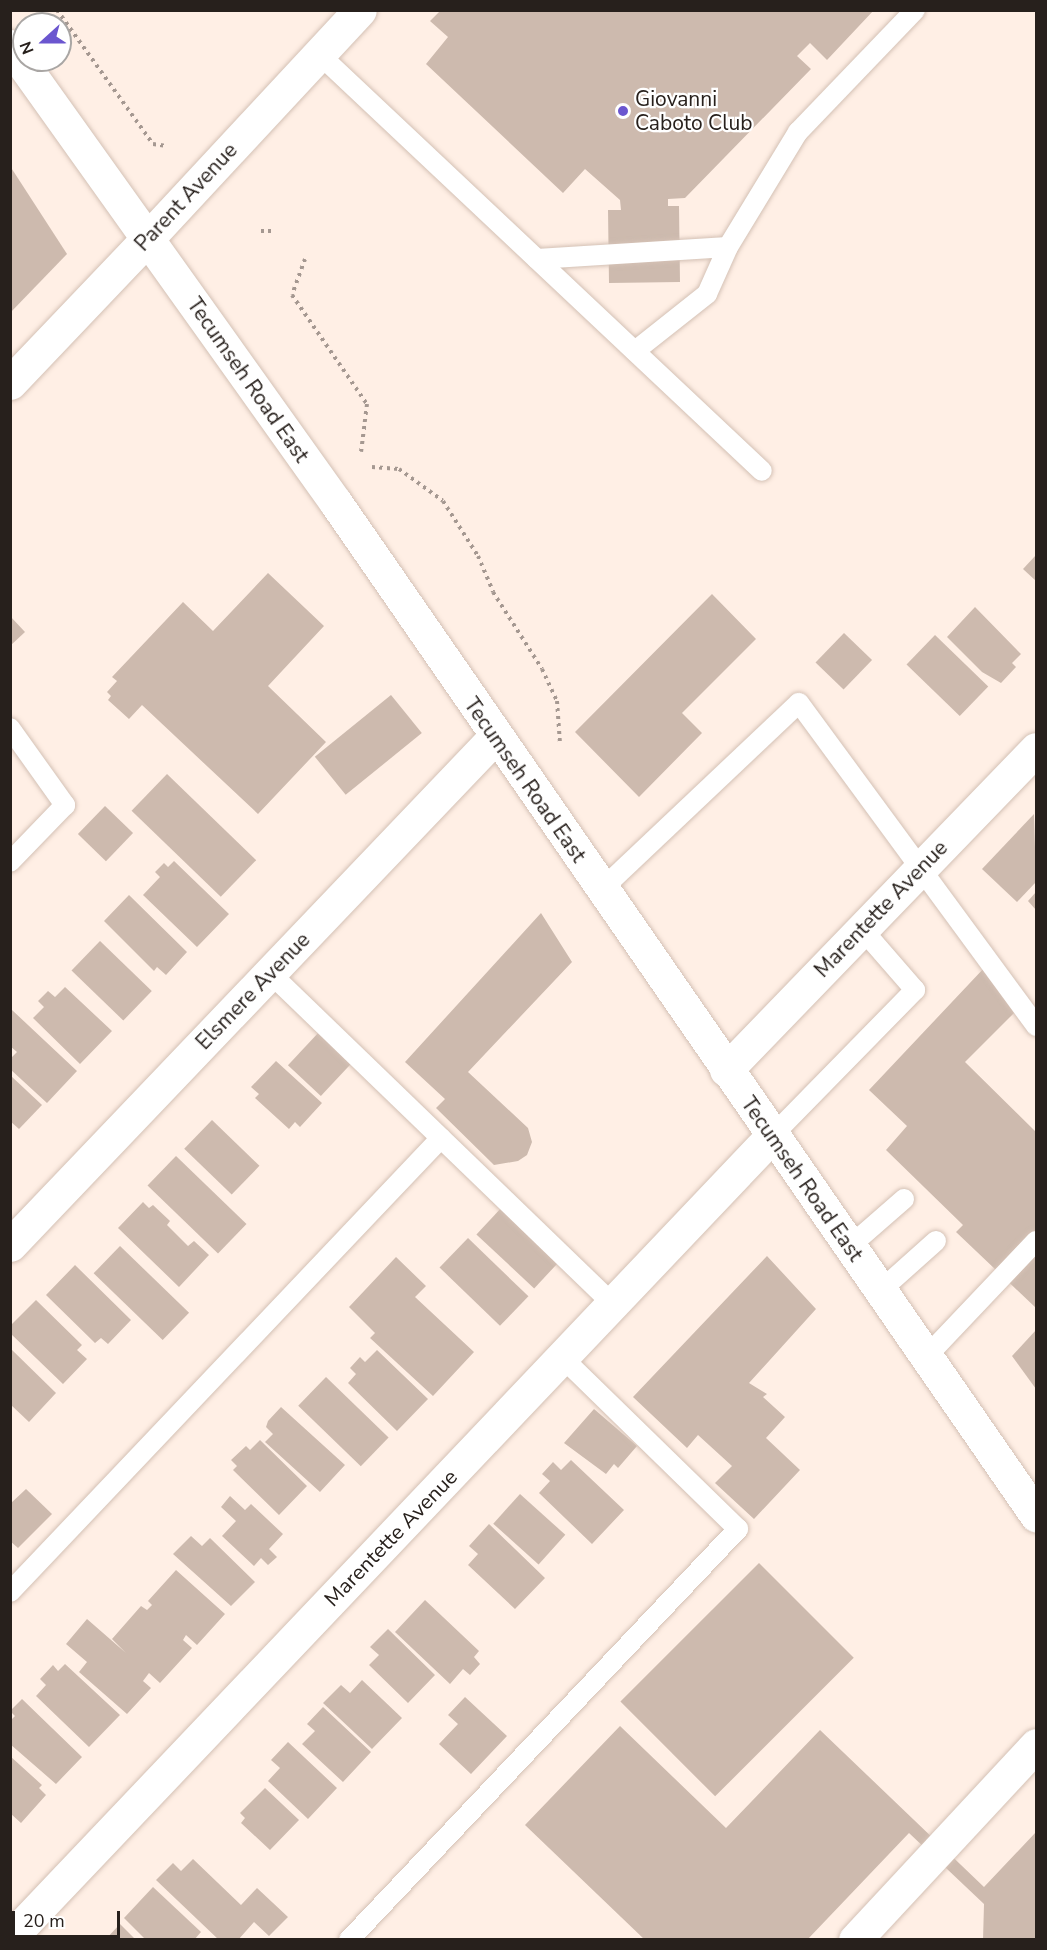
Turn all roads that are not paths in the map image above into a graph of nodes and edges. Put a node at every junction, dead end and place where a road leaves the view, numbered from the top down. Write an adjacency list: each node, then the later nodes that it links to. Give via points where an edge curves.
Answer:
1 (360, 10): 4 (street, Parent Avenue)
2 (915, 10): 6 (lane, via 798,132)
3 (10, 46): 5 (street, Tecumseh Road East)
4 (319, 54): 5 (street, Parent Avenue); 7 (lane)
5 (148, 238): 9 (street, Parent Avenue); 12 (street, Tecumseh Road East, via 336,503)
6 (728, 247): 7 (lane); 8 (lane, via 707,294)
7 (537, 259): 8 (lane)
8 (635, 351): 10 (lane)
9 (10, 383)
10 (762, 471)
11 (10, 728): 14 (lane, via 64,805)
12 (495, 737): 16 (street, Tecumseh Road East); 18 (street, Elsmere Avenue)
13 (1036, 749): 15 (street, Marentette Avenue)
14 (10, 862)
15 (923, 867): 16 (lane, via 799,703); 17 (street, Marentette Avenue); 19 (lane)
16 (601, 890): 20 (street, Tecumseh Road East)
17 (862, 929): 20 (street, Marentette Avenue); 21 (lane, via 915,990)
18 (270, 973): 22 (lane); 26 (street, Elsmere Avenue)
19 (1036, 1026)
20 (726, 1070): 21 (street, Tecumseh Road East)
21 (771, 1137): 27 (street, Tecumseh Road East); 29 (street, Marentette Avenue)
22 (441, 1138): 29 (lane); 33 (lane)
23 (904, 1199): 27 (lane)
24 (936, 1240): 28 (lane)
25 (1036, 1241): 31 (lane)
26 (10, 1245)
27 (849, 1247): 28 (street, Tecumseh Road East)
28 (880, 1291): 31 (street, Tecumseh Road East)
29 (613, 1304): 30 (street, Marentette Avenue)
30 (562, 1357): 35 (street, Marentette Avenue); 36 (lane, via 738,1529)
31 (926, 1357): 32 (street, Tecumseh Road East)
32 (1036, 1515)
33 (10, 1592)
34 (1036, 1745): 37 (street)
35 (10, 1938)
36 (349, 1940)
37 (855, 1940)

